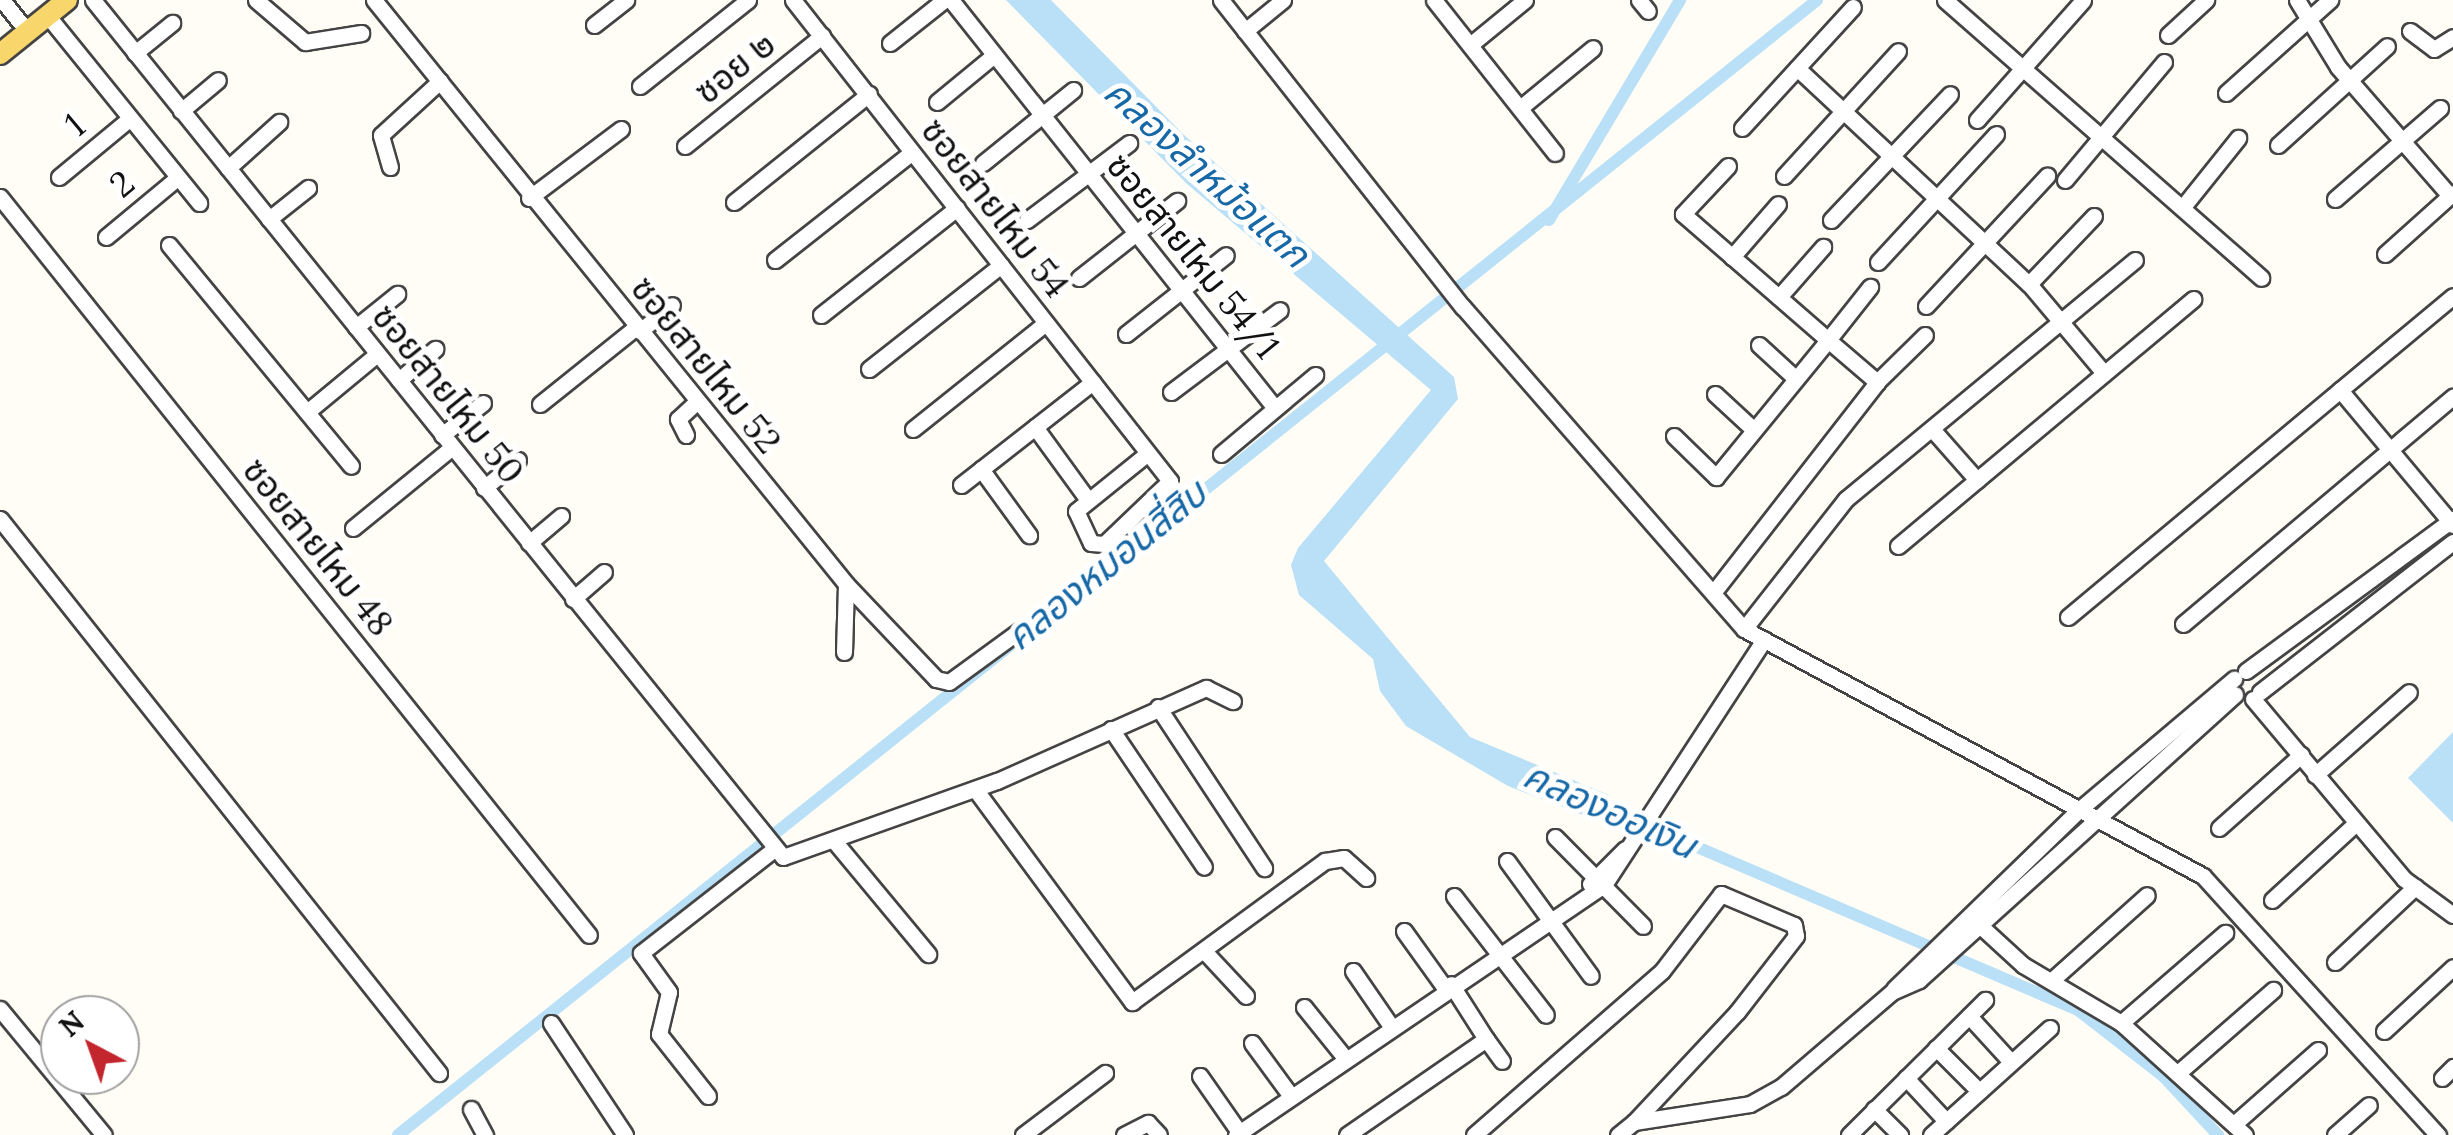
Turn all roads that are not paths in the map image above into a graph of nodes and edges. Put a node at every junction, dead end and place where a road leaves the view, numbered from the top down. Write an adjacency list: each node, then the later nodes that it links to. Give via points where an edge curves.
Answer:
1 (2, 0): 25 (street)
2 (67, 0): 20 (main road)
3 (93, 0): 36 (street, ซอยสายไหม 50)
4 (256, 0): 27 (street, via 305,42)
5 (374, 0): 44 (street, ซอยสายไหม 52)
6 (626, 0): 23 (street)
7 (748, 0): 45 (street)
8 (793, 0): 29 (street, ซอยสายไหม 54)
9 (948, 0): 31 (street); 38 (street, ซอยสายไหม 54/1)
10 (1220, 0): 24 (street)
11 (1283, 0): 24 (street)
12 (1434, 0): 32 (street)
13 (1525, 0): 32 (street)
14 (1945, 0): 41 (street)
15 (2083, 0): 41 (street)
16 (2206, 0): 28 (street)
17 (2297, 0): 21 (street)
18 (2330, 0): 21 (street)
19 (1854, 7): 40 (street)
20 (47, 15): 25 (main road); 56 (street)
21 (2312, 16): 43 (street); 47 (street)
22 (172, 23): 36 (street)
23 (594, 25)
24 (1245, 30): 176 (street, via 1464,307)
25 (27, 31): 37 (main road)
26 (2410, 31): 30 (street, via 2434,50)
27 (360, 33)
28 (2168, 35)
29 (822, 36): 48 (street, ซอยสายไหม 54); 67 (street, ซอย ๒)
30 (2453, 37)
31 (890, 43)
32 (1470, 45): 51 (street)
33 (2387, 46): 43 (street)
34 (1593, 48): 51 (street)
35 (1898, 51): 54 (street)
36 (135, 53): 53 (street, ซอยสายไหม 50)
37 (0, 54)
38 (994, 55): 50 (street); 55 (street, ซอยสายไหม 54/1)
39 (2164, 62): 62 (street)
40 (1797, 68): 54 (street); 59 (street)
41 (2022, 69): 57 (street); 62 (street)
42 (218, 80): 53 (street)
43 (2349, 80): 64 (street); 66 (street)
44 (440, 81): 73 (street, via 381,136); 84 (street, ซอยสายไหม 52)
45 (640, 86)
46 (1073, 90): 55 (street)
47 (2226, 93)
48 (869, 94): 68 (street, ซอยสายไหม 54); 88 (street)
49 (1950, 94): 70 (street)
50 (938, 102)
51 (1520, 108): 69 (street)
52 (2440, 108): 64 (street)
53 (181, 111): 74 (street, ซอยสายไหม 50)
54 (1843, 111): 70 (street); 76 (street)
55 (1042, 115): 71 (street); 75 (street, ซอยสายไหม 54/1)
56 (130, 119): 78 (street, 1); 79 (street)
57 (1977, 120)
58 (279, 122): 74 (street)
59 (1742, 128)
60 (621, 129): 84 (street)
61 (1996, 134): 85 (street)
62 (2101, 138): 80 (street); 92 (street)
63 (2238, 138): 92 (street)
64 (2402, 141): 82 (street); 86 (street)
65 (1129, 143): 75 (street)
66 (2278, 145)
67 (684, 146)
68 (912, 152): 91 (street, ซอยสายไหม 54); 105 (street)
69 (1555, 153)
70 (1892, 156): 85 (street); 96 (street)
71 (982, 163)
72 (1728, 166): 104 (street, via 1683,214)
73 (390, 167)
74 (228, 168): 94 (street, ซอยสายไหม 50)
75 (1088, 173): 95 (street); 97 (street, ซอยสายไหม 54/1)
76 (1784, 176)
77 (2047, 176): 99 (street)
78 (59, 178)
79 (177, 178): 89 (street); 98 (street, 2)
80 (2065, 180)
81 (308, 188): 94 (street)
82 (2451, 195): 102 (street)
83 (0, 197): 216 (street, ซอยสายไหม 48)
84 (530, 198): 125 (street, ซอยสายไหม 52)
85 (1938, 198): 99 (street); 107 (street)
86 (2335, 200)
87 (1177, 201): 97 (street)
88 (734, 202)
89 (199, 203)
90 (1778, 204): 104 (street)
91 (956, 208): 108 (street, ซอยสายไหม 54); 121 (street)
92 (2182, 208): 110 (street)
93 (2094, 216): 111 (street)
94 (269, 219): 124 (street, ซอยสายไหม 50)
95 (1027, 220)
96 (1831, 220)
97 (1137, 234): 109 (street); 113 (street, ซอยสายไหม 54/1)
98 (106, 237)
99 (1984, 242): 111 (street); 119 (street)
100 (168, 245): 148 (street)
101 (1823, 247): 116 (street)
102 (2384, 254)
103 (1226, 255): 113 (street)
104 (1732, 257): 116 (street)
105 (775, 260)
106 (2134, 260): 122 (street)
107 (1878, 262)
108 (1001, 266): 123 (street, ซอยสายไหม 54); 133 (street)
109 (1080, 278)
110 (2261, 278)
111 (2029, 284): 122 (street)
112 (1870, 287): 128 (street)
113 (1182, 290): 126 (street); 130 (street, ซอยสายไหม 54/1)
114 (397, 294): 124 (street)
115 (2453, 296): 140 (street)
116 (1779, 298): 128 (street)
117 (2193, 299): 134 (street)
118 (672, 305): 125 (street)
119 (1926, 306)
120 (1280, 310): 130 (street)
121 (822, 314)
122 (2061, 322): 134 (street); 152 (street)
123 (1046, 323): 138 (street, ซอยสายไหม 54); 150 (street)
124 (356, 326): 132 (street, ซอยสายไหม 50)
125 (638, 329): 145 (street, ซอยสายไหม 52); 146 (street)
126 (1126, 334)
127 (1924, 335): 139 (street)
128 (1828, 340): 136 (street); 139 (street)
129 (1758, 345): 136 (street)
130 (1228, 348): 141 (street); 147 (street, ซอยสายไหม 54/1)
131 (435, 349): 137 (street)
132 (378, 354): 137 (street, ซอยสายไหม 50); 148 (street)
133 (868, 369)
134 (2104, 373): 162 (street)
135 (1315, 376): 147 (street)
136 (1796, 379): 151 (street)
137 (399, 380): 155 (street, ซอยสายไหม 50)
138 (1092, 382): 149 (street); 157 (street, ซอยสายไหม 54)
139 (1877, 382): 176 (street)
140 (2340, 390): 156 (street); 178 (street)
141 (1171, 392)
142 (1715, 394): 151 (street)
143 (2453, 397): 156 (street)
144 (482, 402): 155 (street)
145 (696, 402): 153 (street, via 678,419); 175 (street, ซอยสายไหม 52)
146 (540, 404)
147 (1275, 408): 158 (street)
148 (306, 412): 160 (street)
149 (1036, 426): 161 (street); 165 (street)
150 (913, 429)
151 (1754, 430): 154 (street, via 1716,477)
152 (1932, 430): 162 (street); 180 (street, via 1846,498)
153 (686, 435)
154 (1674, 436)
155 (446, 442): 164 (street, ซอยสายไหม 50); 169 (street)
156 (2389, 451): 168 (street); 179 (street)
157 (1148, 453): 165 (street); 165 (street, ซอยสายไหม 54, via 1172,486 1098,546 1073,518)
158 (1221, 454)
159 (518, 460): 164 (street)
160 (351, 466)
161 (981, 469): 163 (street); 170 (street)
162 (1976, 480): 173 (street)
163 (961, 484)
164 (484, 488): 172 (street, ซอยสายไหม 50)
165 (1088, 500)
166 (561, 516): 172 (street)
167 (0, 519): 246 (street)
168 (2452, 522): 184 (street)
169 (354, 528)
170 (1029, 535)
171 (2453, 542): 186 (street)
172 (528, 544): 177 (street, ซอยสายไหม 50)
173 (1898, 546)
174 (604, 572): 177 (street)
175 (846, 584): 181 (street, ซอยสายไหม 52, via 942,684); 183 (street)
176 (1713, 593): 180 (street)
177 (573, 599): 199 (street, ซอยสายไหม 50)
178 (2068, 617)
179 (2183, 624)
180 (1744, 629): 182 (street)
181 (1019, 631)
182 (1764, 640): 193 (street); 204 (street)
183 (844, 652)
184 (2238, 681): 186 (street); 186 (street, via 2260,678); 193 (street); 194 (street)
185 (2409, 692): 191 (street)
186 (2257, 696): 190 (street)
187 (1234, 701): 188 (street, via 1206,688)
188 (1158, 708): 189 (street); 202 (street)
189 (1111, 729): 192 (street); 201 (street)
190 (2301, 755): 191 (street); 196 (street)
191 (2315, 775): 195 (street)
192 (975, 789): 198 (street); 218 (street, via 1124,997 1141,998)
193 (2080, 809): 194 (street); 209 (street)
194 (2097, 818): 213 (street); 274 (street, via 2214,884)
195 (2356, 823): 205 (street); 208 (street)
196 (2218, 828)
197 (1555, 836): 204 (street)
198 (835, 842): 199 (street, via 788,859); 219 (street)
199 (773, 848): 252 (street, via 641,953 671,1001 659,1034)
200 (1507, 861): 211 (street)
201 (1204, 867)
202 (1264, 868)
203 (1366, 878): 218 (street, via 1344,858 1326,861)
204 (1595, 883): 211 (street); 212 (street)
205 (2415, 887): 210 (street); 220 (street)
206 (2147, 895): 225 (street)
207 (1454, 896): 217 (street)
208 (2272, 900)
209 (1968, 913): 213 (street); 222 (street)
210 (2453, 915)
211 (1548, 916): 217 (street); 224 (street)
212 (1643, 926)
213 (1980, 926): 222 (street); 225 (street)
214 (1404, 931): 226 (street)
215 (2225, 933): 234 (street)
216 (589, 936)
217 (1498, 951): 226 (street); 232 (street)
218 (1205, 952): 228 (street)
219 (928, 954)
220 (2335, 962)
221 (2453, 967): 238 (street)
222 (1920, 969): 258 (street, via 1767,1097)
223 (1352, 971): 236 (street)
224 (1591, 976)
225 (2052, 980): 234 (street)
226 (1448, 986): 236 (street); 239 (street)
227 (2273, 990): 247 (street)
228 (1246, 996)
229 (1985, 1000): 233 (street)
230 (1304, 1007): 243 (street)
231 (0, 1009): 261 (street)
232 (1546, 1015)
233 (1969, 1016): 241 (street); 245 (street)
234 (2121, 1022): 247 (street)
235 (551, 1023): 263 (street)
236 (1391, 1026): 243 (street)
237 (2050, 1028): 245 (street)
238 (2384, 1031)
239 (1486, 1038): 244 (street); 267 (street)
240 (1252, 1043): 253 (street)
241 (1936, 1048): 250 (street); 251 (street)
242 (2318, 1050): 259 (street)
243 (1344, 1058): 253 (street)
244 (1502, 1061)
245 (2011, 1062): 251 (street)
246 (439, 1072)
247 (2179, 1072): 259 (street)
248 (1105, 1073): 264 (street)
249 (1200, 1076): 260 (street)
250 (1906, 1078): 256 (street); 257 (street)
251 (1979, 1091): 257 (street)
252 (708, 1096)
253 (1292, 1096): 260 (street)
254 (2368, 1104): 273 (street)
255 (471, 1109): 262 (street)
256 (1874, 1110): 270 (street); 271 (street)
257 (1946, 1121): 272 (street)
258 (1634, 1122): 268 (street, via 1737,1012 1796,936 1794,925 1721,894 1662,971); 269 (street)
259 (2240, 1129)
260 (1238, 1134)
261 (104, 1135)
262 (486, 1135)
263 (626, 1135)
264 (1023, 1135)
265 (1124, 1135): 266 (street, via 1148,1122)
266 (1159, 1135)
267 (1346, 1135)
268 (1474, 1135)
269 (1618, 1135)
270 (1849, 1135)
271 (1900, 1135)
272 (1930, 1135)
273 (2334, 1135)
274 (2438, 1135)

